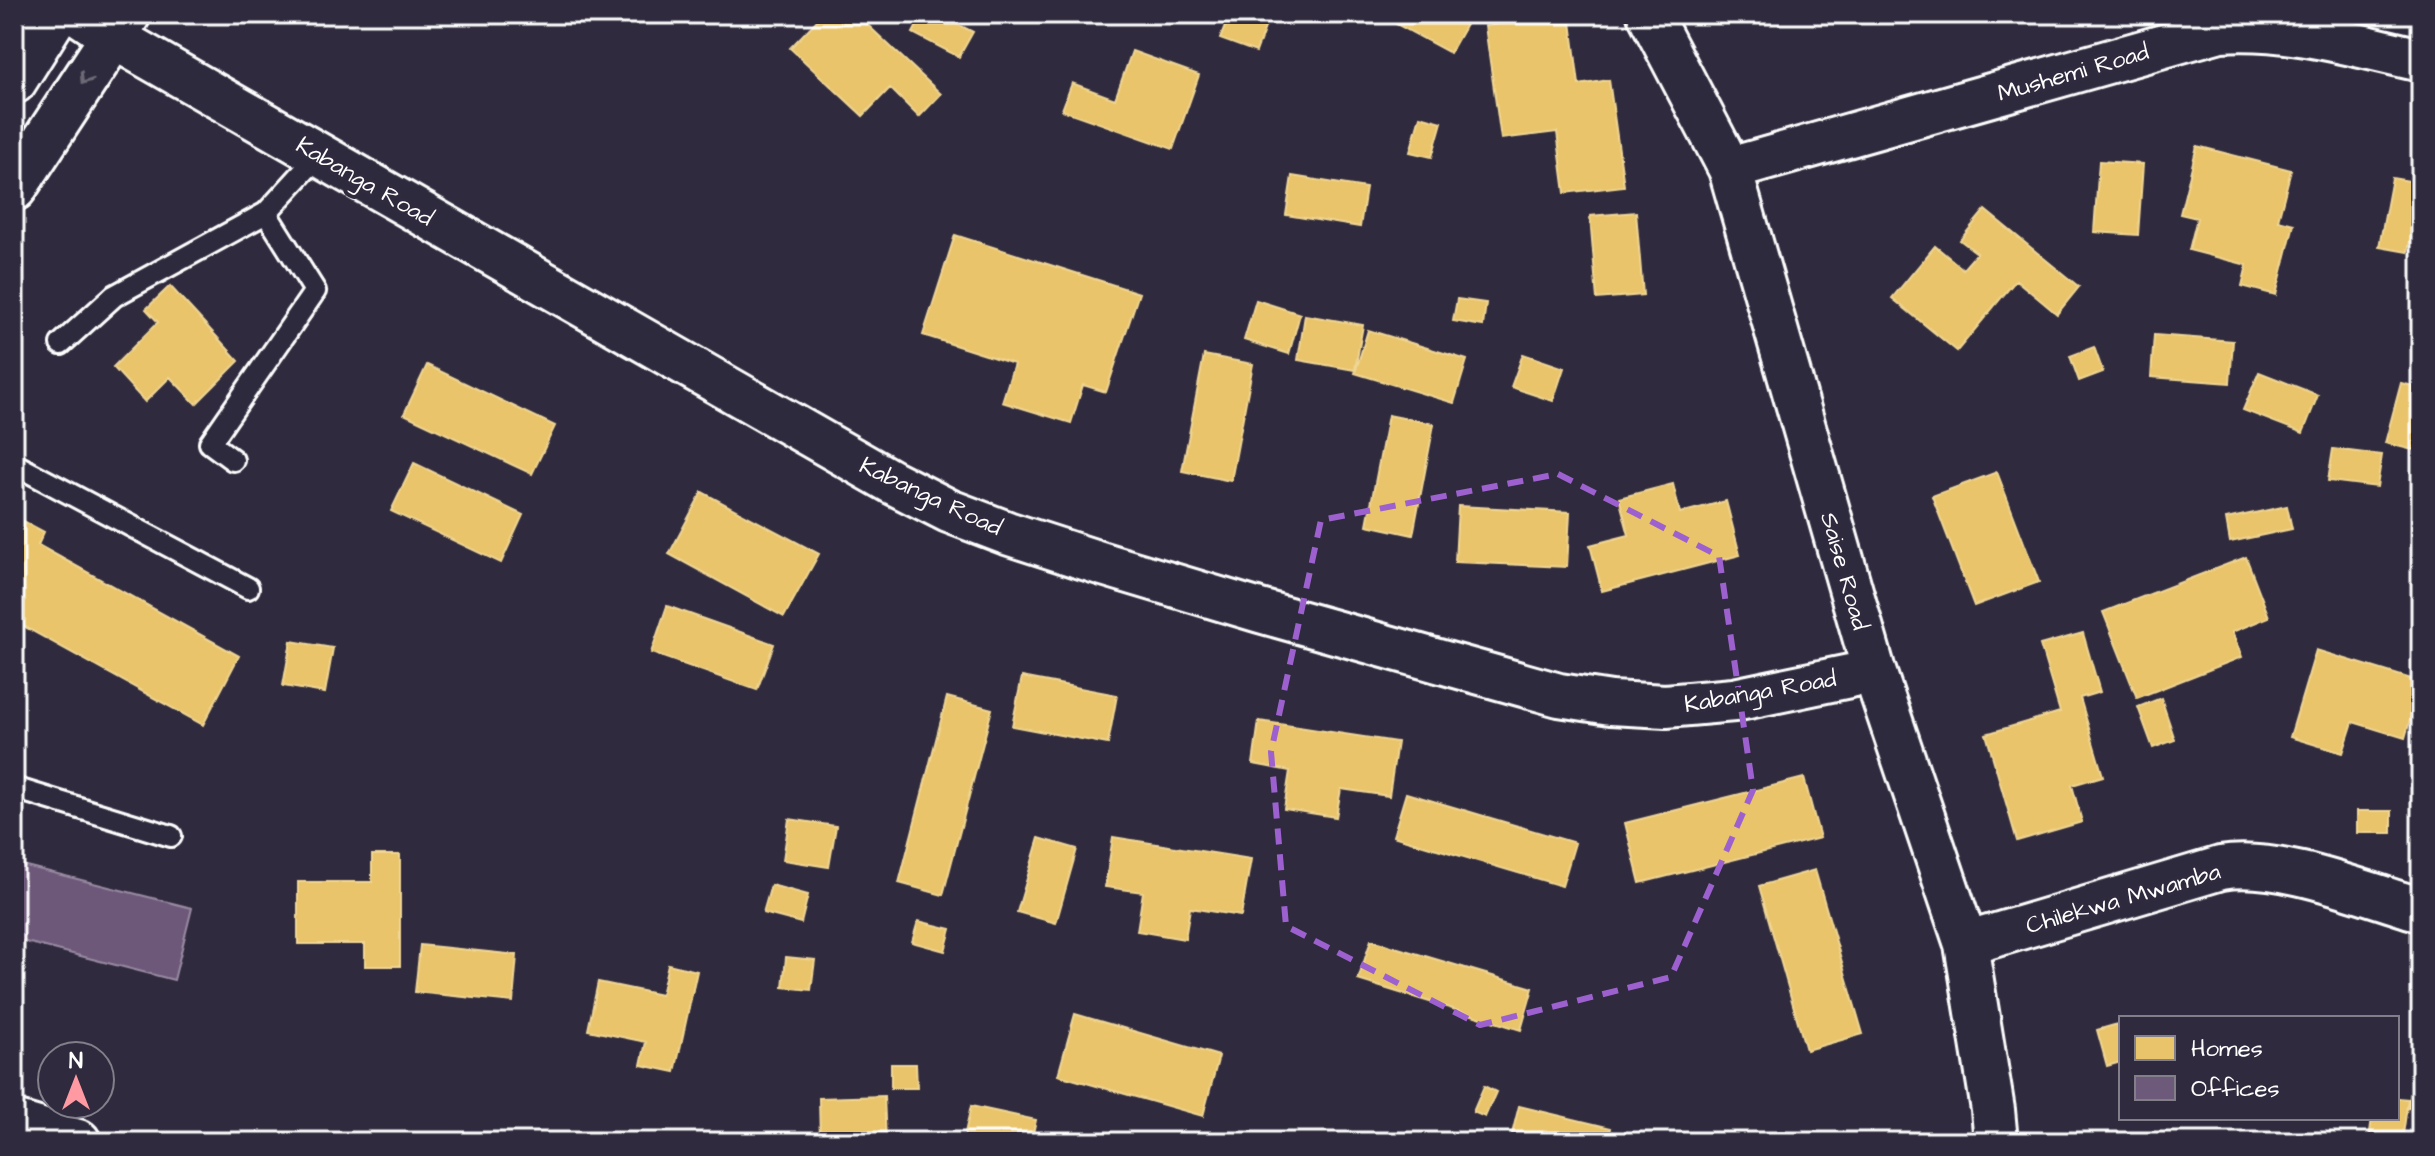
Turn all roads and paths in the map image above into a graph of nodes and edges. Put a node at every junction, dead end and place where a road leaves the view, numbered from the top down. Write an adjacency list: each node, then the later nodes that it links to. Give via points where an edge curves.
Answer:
1 (56, 14): 5 (main road)
2 (1649, 14): 7 (street, Saise Road)
3 (106, 22): 6 (street, Kabanga Road); 8 (main road, one-way to 8)
4 (2421, 60): 7 (street, Mushemi Road, via 2321,37 2220,30)
5 (14, 81)
6 (319, 155): 9 (lane); 14 (street, Kabanga Road, via 892,482 1007,533 1559,695 1666,706 1734,700)
7 (1730, 169): 14 (street, Saise Road)
8 (14, 188)
9 (266, 213): 10 (lane, via 114,296); 11 (lane, via 315,291 210,443)
10 (61, 344)
11 (233, 460)
12 (14, 464): 13 (lane)
13 (248, 588)
14 (1874, 671): 18 (street, Saise Road)
15 (14, 788): 16 (lane)
16 (171, 836)
17 (2421, 910): 18 (street, Chilekwa Mwamba, via 2277,868 2242,865)
18 (1966, 944): 23 (street, Saise Road)
19 (14, 1123): 22 (main road)
20 (14, 1140): 21 (main road)
21 (38, 1142)
22 (78, 1142)
23 (1996, 1142)

